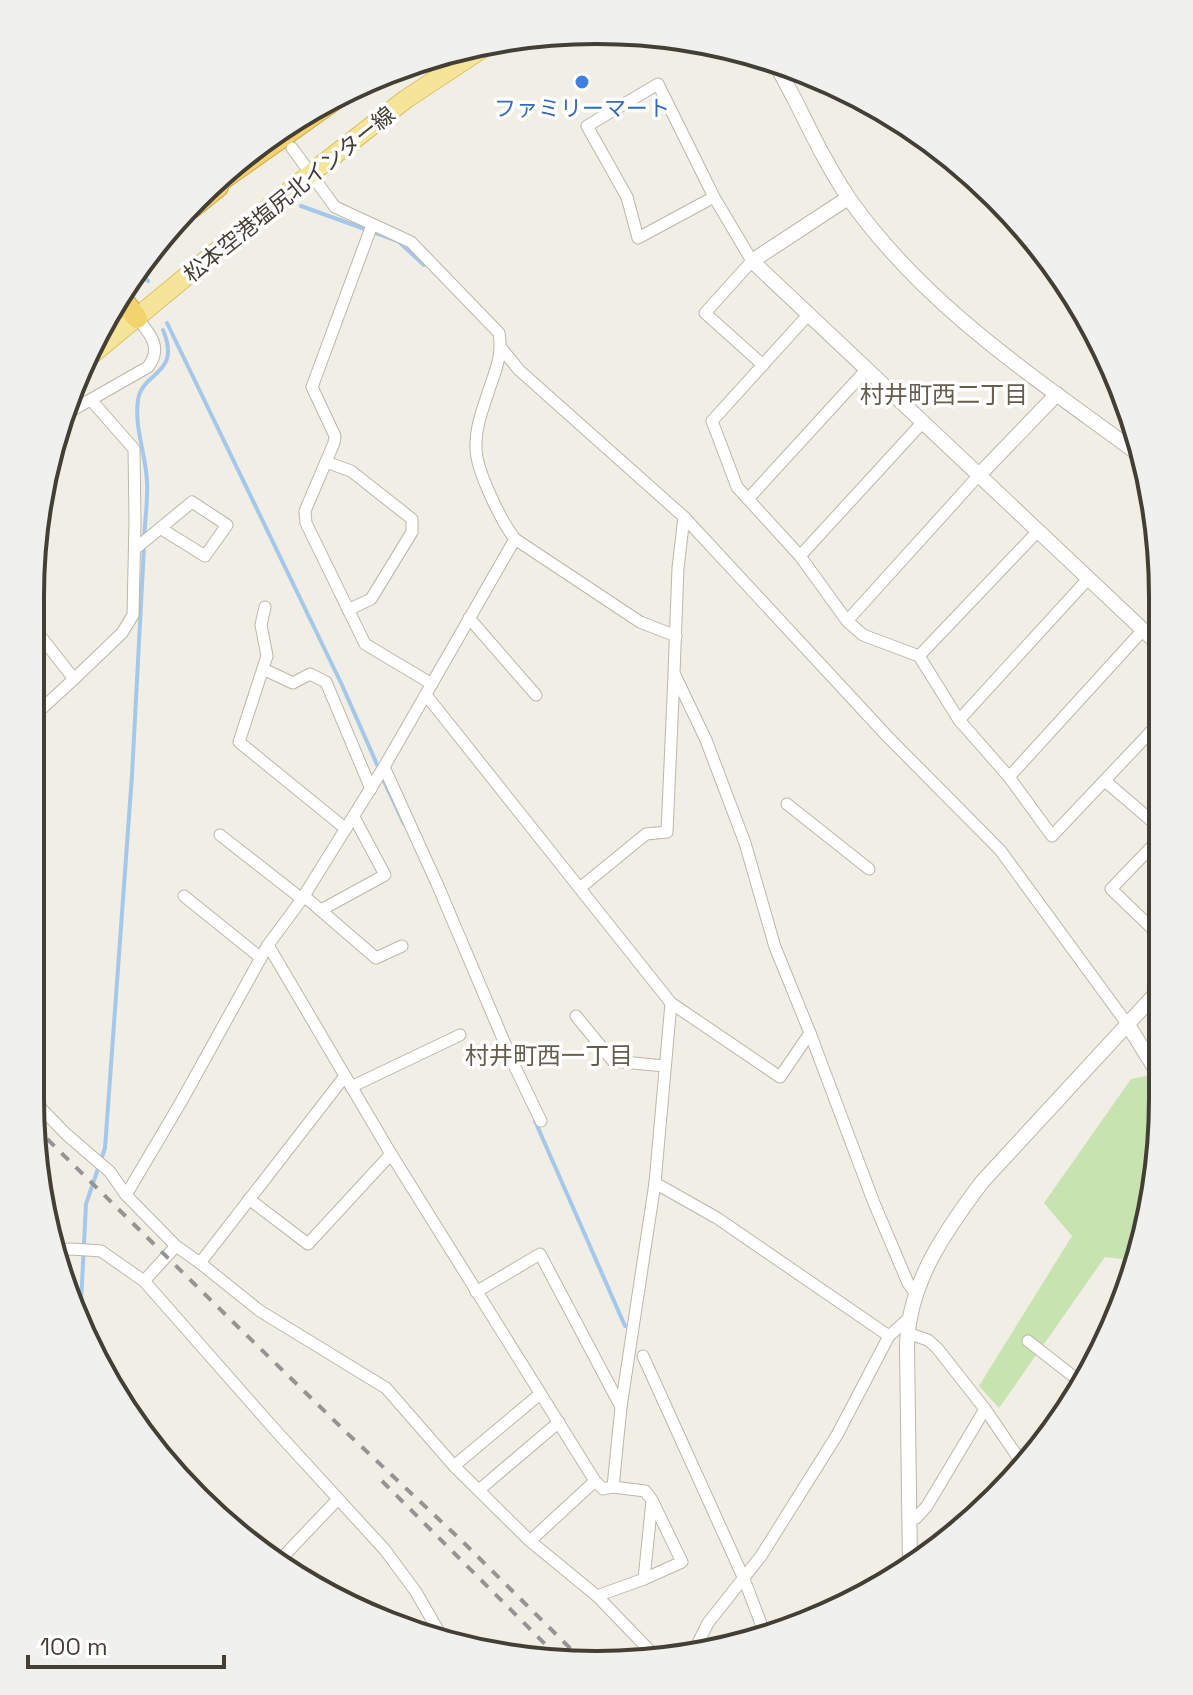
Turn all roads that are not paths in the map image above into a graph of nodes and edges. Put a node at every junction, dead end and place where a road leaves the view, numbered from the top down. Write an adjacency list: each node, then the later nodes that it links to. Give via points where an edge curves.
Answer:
1 (464, 61): 4 (main road, 松本空港塩尻北インター線)
2 (781, 76): 6 (street)
3 (292, 148): 4 (street)
4 (310, 174): 7 (street, via 335,207); 11 (main road, 松本空港塩尻北インター線)
5 (714, 197): 5 (street, via 658,84 587,126 627,197 638,238); 8 (street)
6 (848, 198): 8 (street); 16 (street, via 923,287)
7 (372, 225): 13 (street, via 411,242 499,333); 21 (street, via 312,387 335,436)
8 (752, 261): 10 (street); 14 (street, via 705,313)
9 (127, 305): 11 (highway)
10 (808, 315): 14 (street); 15 (street)
11 (137, 318): 12 (main road, 松本空港塩尻北インター線); 17 (street, via 151,336 155,357 148,367)
12 (106, 343)
13 (502, 349): 24 (street); 27 (street, via 478,422 476,449 505,527)
14 (763, 365): 23 (street, via 712,421 737,487)
15 (867, 369): 19 (street); 23 (street)
16 (1057, 394): 20 (street); 22 (street)
17 (91, 400): 18 (street); 28 (street, via 134,449)
18 (77, 407)
19 (922, 423): 22 (street); 29 (street)
20 (1128, 446)
21 (326, 462): 32 (street, via 305,511 306,523); 32 (street, via 351,471 412,519 412,532 371,599)
22 (979, 475): 26 (street); 34 (street)
23 (748, 499): 29 (street)
24 (684, 517): 36 (street); 71 (street, via 1000,850)
25 (160, 528): 25 (street, via 192,502 227,525 205,556); 28 (street)
26 (1038, 531): 30 (street); 39 (street)
27 (515, 539): 33 (street); 36 (street, via 640,622)
28 (135, 549): 42 (street, via 133,615 122,633)
29 (800, 556): 34 (street)
30 (1088, 579): 35 (street); 47 (street)
31 (265, 607): 40 (street)
32 (348, 610): 43 (street, via 365,644)
33 (469, 618): 43 (street); 45 (street)
34 (847, 621): 39 (street, via 863,635)
35 (1143, 630): 37 (street); 50 (street)
36 (676, 636): 41 (street)
37 (1149, 636)
38 (44, 641): 42 (street)
39 (919, 656): 47 (street)
40 (263, 669): 52 (street, via 293,683 310,674 326,682); 56 (street, via 239,742)
41 (674, 673): 60 (street, via 667,832 646,834); 72 (street, via 740,829 775,947)
42 (74, 679): 46 (street)
43 (432, 684): 44 (street)
44 (426, 695): 49 (street); 60 (street)
45 (536, 695)
46 (44, 707)
47 (959, 720): 50 (street)
48 (1149, 734): 51 (street)
49 (384, 767): 52 (street); 79 (street)
50 (1009, 777): 51 (street, via 1052,836)
51 (1105, 781): 55 (street)
52 (371, 789): 54 (street)
53 (787, 804): 59 (street)
54 (354, 817): 56 (street); 63 (street, via 385,875)
55 (1149, 819)
56 (346, 829): 62 (street)
57 (220, 835): 62 (street)
58 (1149, 849): 64 (street, via 1111,889)
59 (869, 869)
60 (580, 888): 69 (street)
61 (184, 896): 67 (street)
62 (303, 897): 63 (street); 65 (street)
63 (321, 910): 66 (street, via 376,958)
64 (1149, 925)
65 (268, 945): 67 (street); 76 (street)
66 (402, 946)
67 (261, 958): 82 (street)
68 (1149, 1001): 71 (street)
69 (671, 1003): 72 (street, via 780,1077); 75 (street)
70 (576, 1016): 75 (street, via 613,1061)
71 (1128, 1025): 74 (street); 89 (street, via 982,1182 949,1228)
72 (810, 1033): 89 (street, via 874,1203)
73 (460, 1035): 77 (street)
74 (1149, 1059)
75 (664, 1066): 81 (street)
76 (345, 1076): 77 (street); 83 (street)
77 (351, 1087): 80 (street)
78 (44, 1112): 82 (street, via 110,1172)
79 (541, 1121)
80 (391, 1154): 83 (street, via 308,1244); 88 (street)
81 (655, 1183): 91 (street, via 717,1218); 96 (street)
82 (126, 1195): 84 (street)
83 (249, 1199): 86 (street)
84 (176, 1246): 86 (street); 87 (street)
85 (65, 1249): 87 (street, via 101,1251)
86 (200, 1263): 100 (street, via 260,1311 386,1388)
87 (144, 1281): 104 (street)
88 (476, 1292): 95 (street); 96 (street, via 540,1254)
89 (916, 1294): 90 (street)
90 (908, 1326): 91 (street); 97 (street, via 937,1348); 106 (street)
91 (889, 1336): 111 (street, via 837,1435)
92 (1028, 1341): 94 (street)
93 (643, 1356): 111 (street)
94 (1074, 1377)
95 (540, 1394): 98 (street); 100 (street)
96 (621, 1407): 102 (street)
97 (985, 1409): 99 (street); 106 (street, via 927,1506)
98 (559, 1422): 101 (street); 103 (street)
99 (1017, 1456)
100 (454, 1466): 103 (street)
101 (595, 1481): 102 (street, via 603,1489); 107 (street)
102 (613, 1487): 105 (street, via 645,1491)
103 (479, 1490): 107 (street)
104 (338, 1499): 109 (street); 114 (street, via 385,1550)
105 (652, 1500): 110 (street); 110 (street, via 682,1562)
106 (909, 1521): 108 (street)
107 (530, 1541): 112 (street)
108 (910, 1553)
109 (285, 1555)
110 (644, 1579): 112 (street)
111 (744, 1579): 113 (street); 115 (street)
112 (597, 1596): 116 (street)
113 (762, 1625)
114 (436, 1627)
115 (699, 1641)
116 (648, 1648)

